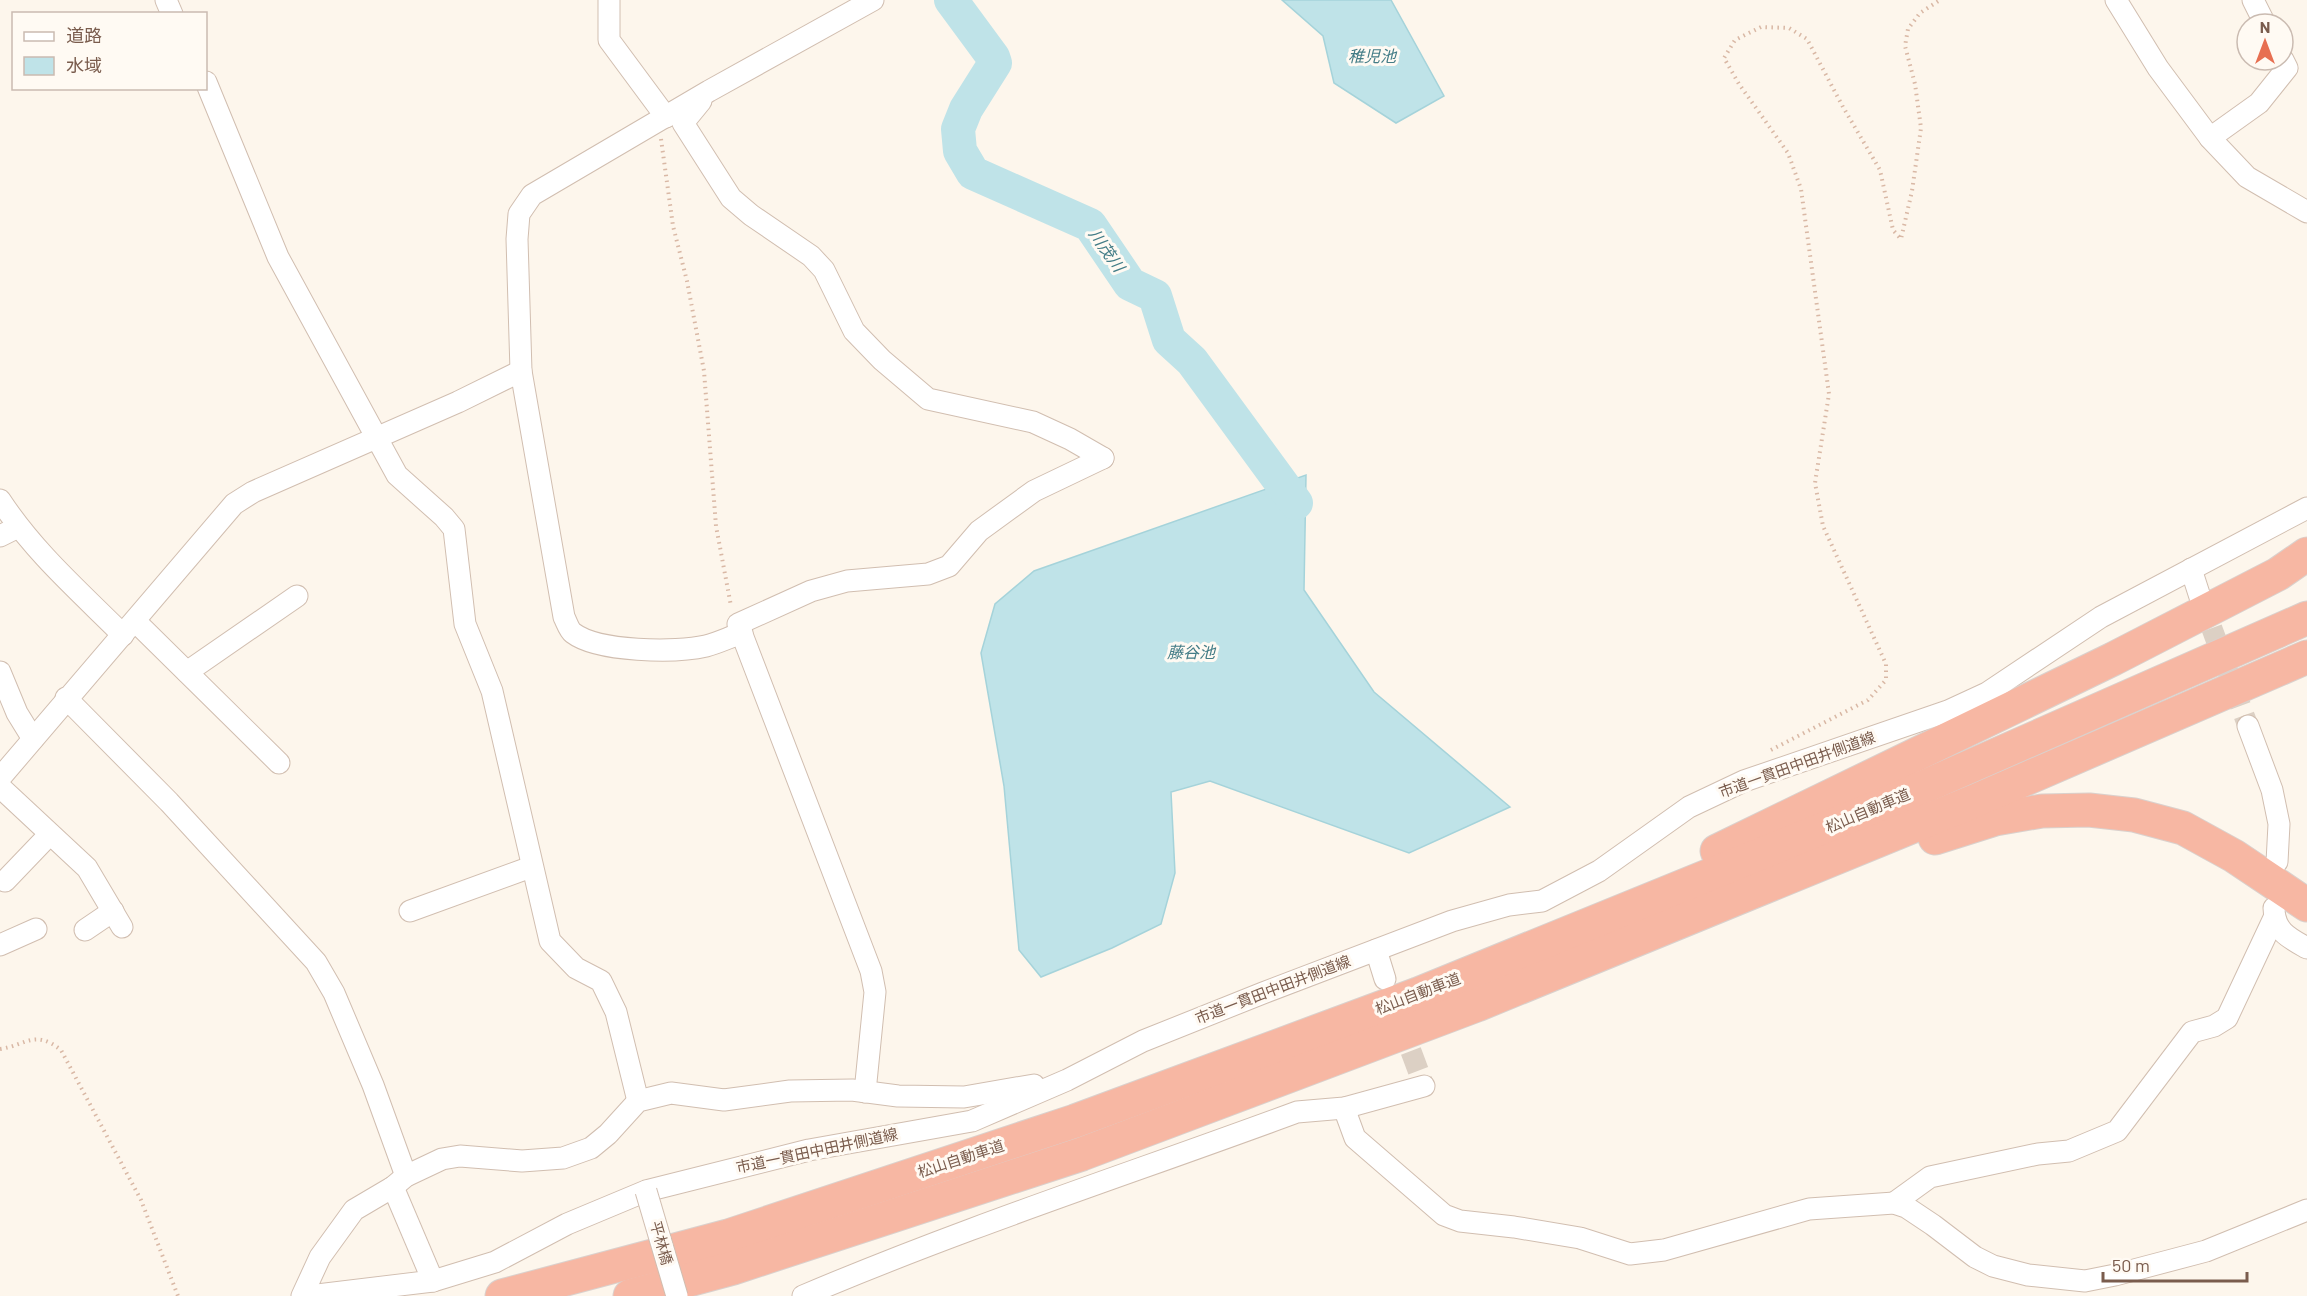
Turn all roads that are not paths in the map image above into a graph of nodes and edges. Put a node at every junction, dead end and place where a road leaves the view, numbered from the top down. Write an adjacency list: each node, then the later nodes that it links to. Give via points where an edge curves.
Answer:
1 (609, 0): 6 (street, via 609,40)
2 (871, 0): 6 (street, via 709,91)
3 (2116, 0): 7 (street, via 2158,68)
4 (2284, 72): 7 (street, via 2259,103)
5 (207, 84): 10 (street, via 278,257)
6 (674, 120): 9 (street, via 532,195 519,214); 20 (street, via 731,198 811,256 824,270 854,331 928,399 1033,422 1102,458 1034,491 979,531 949,567 928,574 847,581 811,591)
7 (2210, 138): 8 (street, via 2247,177)
8 (2307, 212)
9 (520, 370): 10 (street, via 458,402); 20 (street, via 564,617 571,632 624,648 655,650 706,646)
10 (377, 436): 19 (street, via 234,504); 32 (street, via 397,476 454,529 465,624 492,691)
11 (0, 500): 13 (street)
12 (2307, 508): 15 (street, 市道一貫田中田井側道線)
13 (9, 532): 19 (street)
14 (2307, 554): 42 (highway, via 2278,574 1977,726)
15 (2191, 569): 17 (street); 40 (street, 市道一貫田中田井側道線, via 2101,617 1988,693 1948,711 1744,781 1689,807 1599,871 1542,901 1509,905 1452,921)
16 (297, 596): 23 (street)
17 (2200, 597)
18 (2307, 618): 42 (highway, 松山自動車道, via 1887,804)
19 (129, 628): 23 (street); 24 (street)
20 (740, 628): 46 (street, via 871,971 875,992)
21 (2307, 657): 43 (highway, 松山自動車道, via 1977,800)
22 (0, 672): 26 (street)
23 (187, 672): 27 (street)
24 (66, 698): 26 (street); 49 (street, via 316,962 334,993 373,1085)
25 (2248, 726): 31 (street, via 2280,824)
26 (33, 739): 28 (street)
27 (279, 763)
28 (0, 778)
29 (0, 786): 30 (street)
30 (50, 834): 33 (street); 37 (street, via 87,868 117,919)
31 (2277, 862)
32 (531, 867): 35 (street); 47 (street, via 550,941 576,968 601,981 609,995)
33 (5, 881)
34 (2307, 905): 43 (highway, via 2234,856 2183,828 2134,815 2090,810 2042,811 1995,819 1937,837)
35 (410, 911)
36 (36, 929): 38 (street)
37 (85, 930)
38 (0, 945)
39 (2307, 948): 51 (street, via 2285,936 2274,909 2227,1018 2192,1032 2117,1131 2069,1151 1930,1177)
40 (1376, 950): 41 (street); 44 (street, 市道一貫田中田井側道線, via 1143,1041)
41 (1385, 979)
42 (1418, 994): 56 (highway, 松山自動車道, via 1076,1121 728,1236)
43 (1477, 1005): 57 (highway, 松山自動車道, via 1082,1154 733,1268)
44 (1067, 1080): 46 (street, via 964,1097); 50 (street, 市道一貫田中田井側道線, via 972,1121 809,1150)
45 (1424, 1086): 48 (street)
46 (865, 1092): 47 (street, via 790,1091 724,1100 671,1093)
47 (639, 1101): 49 (street, via 591,1148 563,1158 522,1161 460,1156 442,1159)
48 (1344, 1108): 51 (street, via 1354,1138 1444,1215 1460,1221 1580,1238 1630,1254 1664,1250 1809,1209); 59 (street, via 1297,1112 933,1242)
49 (400, 1182): 53 (street); 54 (street, via 354,1210 320,1257)
50 (646, 1191): 53 (street, 市道一貫田中田井側道線, via 567,1224 495,1262); 58 (street, 平林橋, bridge)
51 (1894, 1203): 52 (street, via 1906,1207 1993,1266 2028,1275 2085,1281 2206,1251)
52 (2307, 1210)
53 (433, 1281): 55 (street, 市道一貫田中田井側道線)
54 (302, 1296)
55 (309, 1296)
56 (502, 1296)
57 (630, 1296)
58 (677, 1296)
59 (803, 1296)

